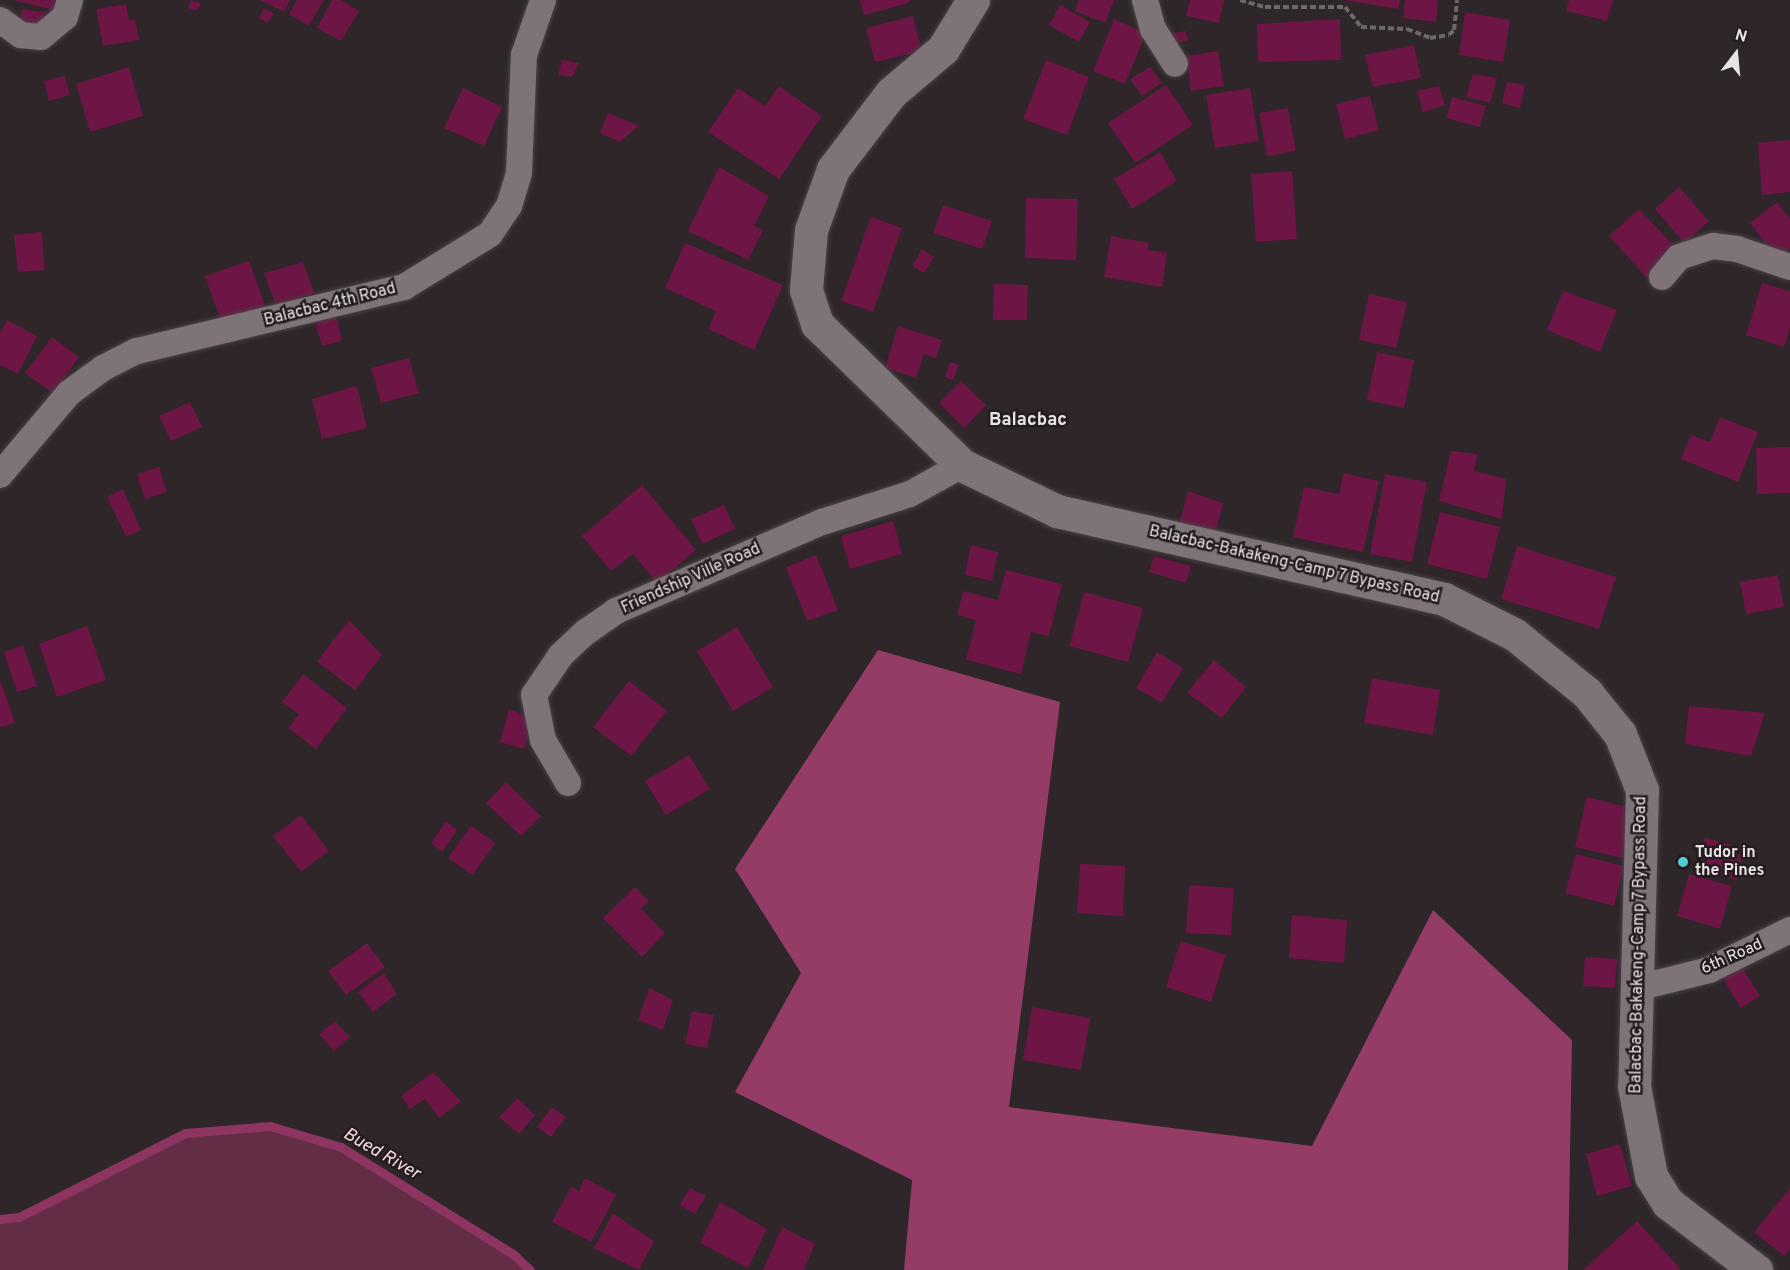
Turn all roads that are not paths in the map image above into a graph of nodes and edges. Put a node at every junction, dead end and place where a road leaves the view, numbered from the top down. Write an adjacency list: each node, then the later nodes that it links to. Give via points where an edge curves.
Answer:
1 (70, 0): 5 (street, via 65,17 41,37 21,35)
2 (543, 0): 10 (street, Balacbac 4th Road, via 524,55 519,173 509,206 490,234 404,287 137,351 69,393)
3 (974, 0): 9 (main road, Balacbac-Bakakeng-Camp 7 Bypass Road, via 943,49 891,93 833,170 811,230 806,290 818,324)
4 (1145, 0): 6 (street, via 1154,29)
5 (0, 20)
6 (1175, 64)
7 (1790, 267): 8 (street, via 1737,249 1713,246 1679,257)
8 (1662, 277)
9 (962, 465): 11 (street, Friendship Ville Road, via 910,494 822,522 616,611 586,632 561,655 534,695 543,740); 13 (main road, Balacbac-Bakakeng-Camp 7 Bypass Road, via 1056,511 1444,599 1514,634 1587,693 1620,734 1641,790)
10 (0, 475)
11 (568, 783)
12 (1790, 930): 13 (street, 6th Road, via 1709,970)
13 (1637, 988): 14 (main road, Balacbac-Bakakeng-Camp 7 Bypass Road, via 1634,1086 1651,1176 1668,1203)
14 (1756, 1270)

